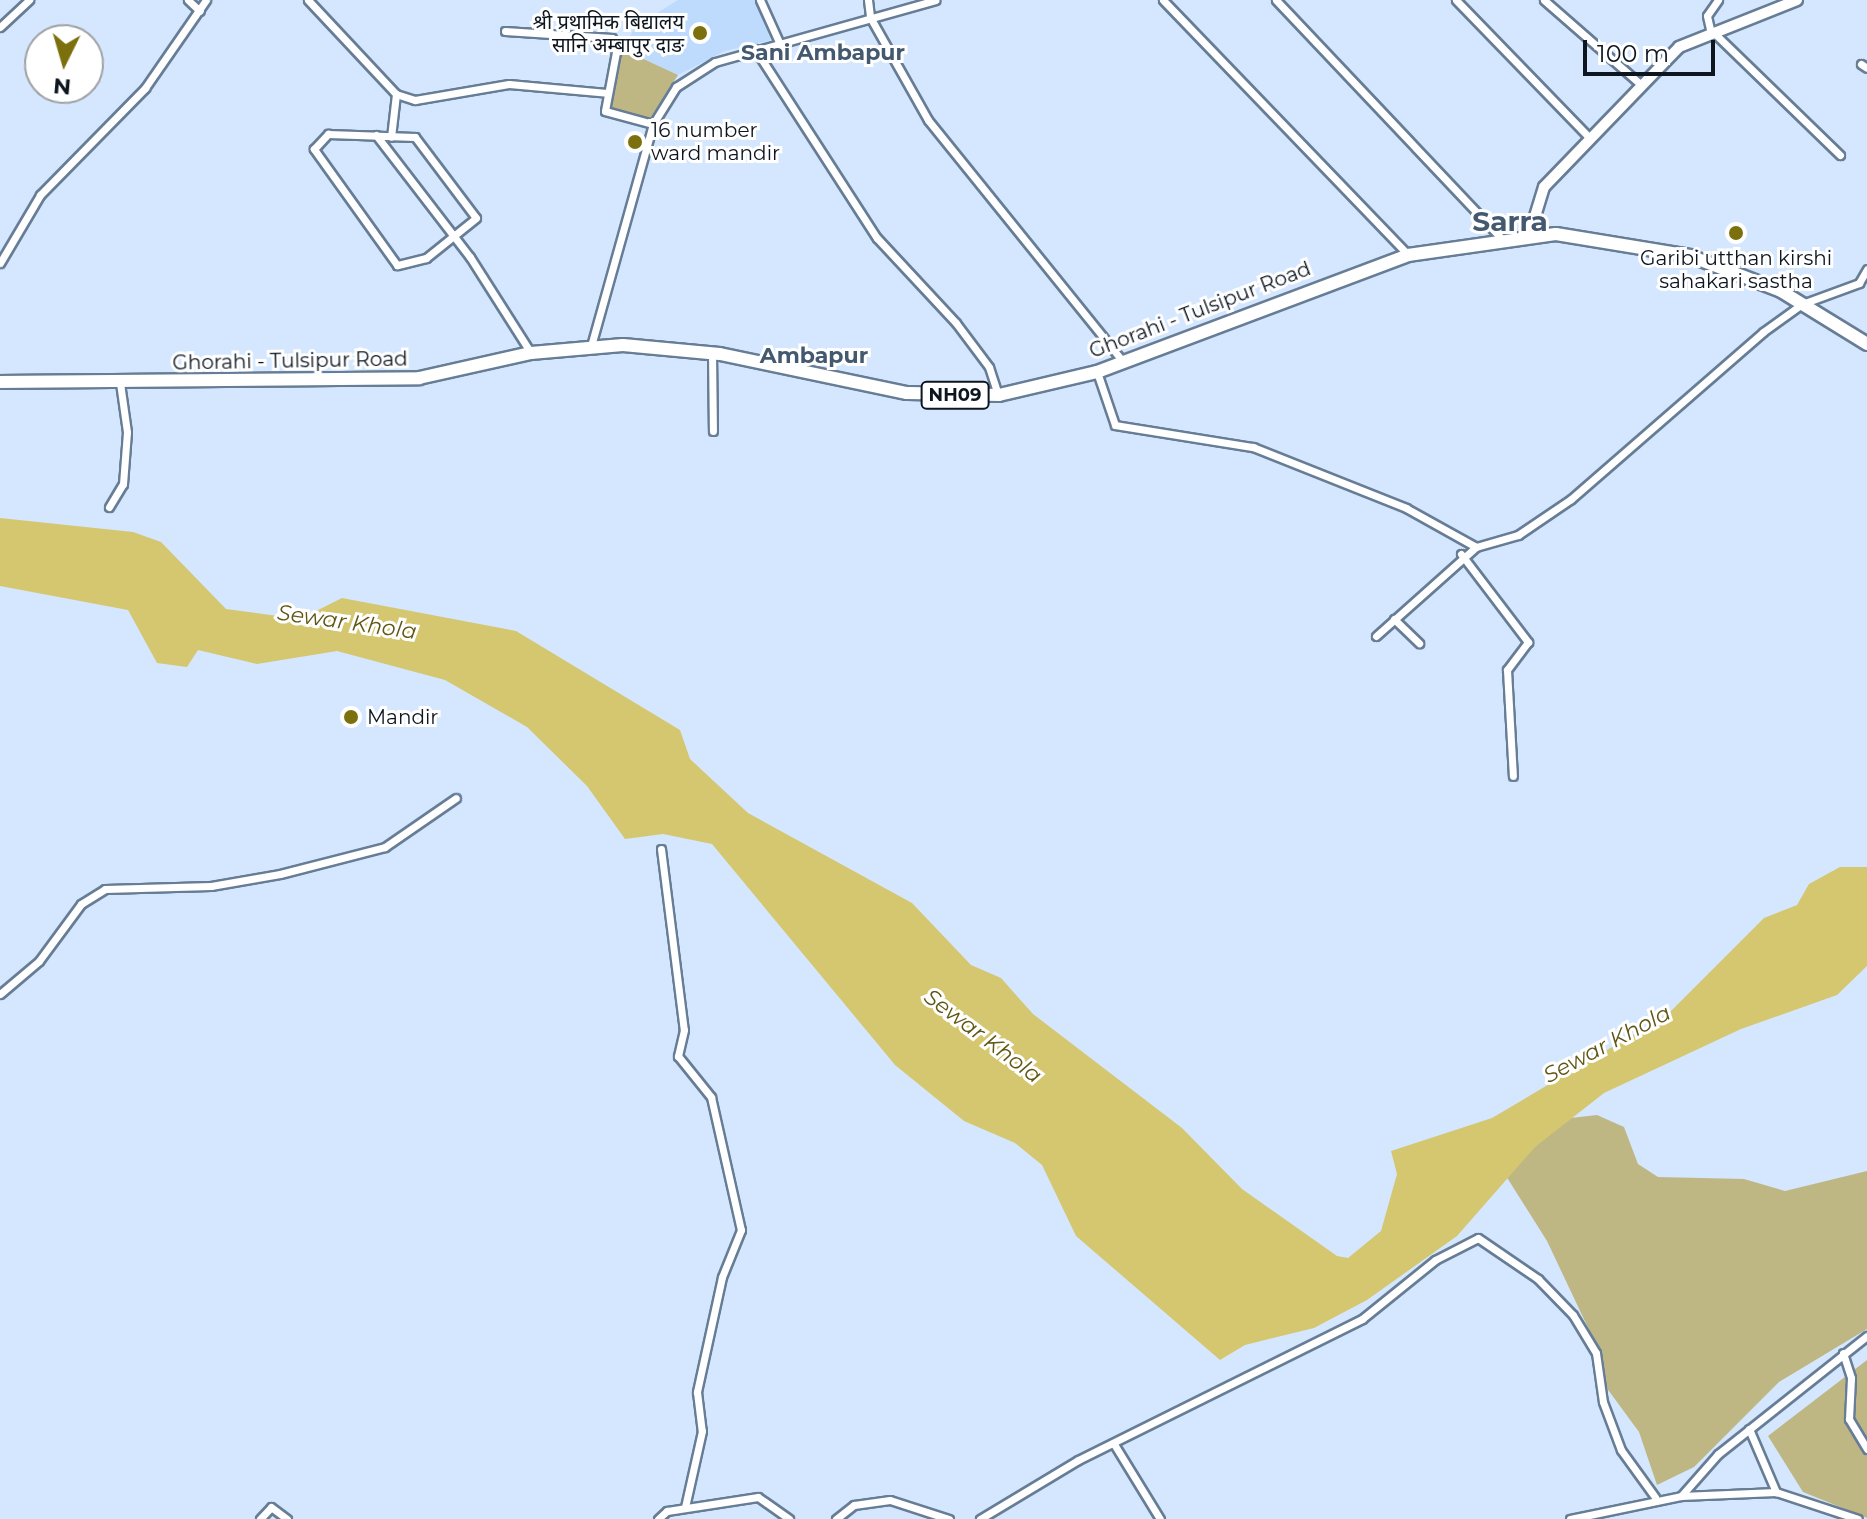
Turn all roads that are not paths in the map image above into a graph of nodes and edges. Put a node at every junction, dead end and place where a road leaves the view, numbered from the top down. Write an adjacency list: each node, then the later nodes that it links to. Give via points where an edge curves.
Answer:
1 (29, 0): 17 (street)
2 (188, 0): 15 (street)
3 (206, 0): 15 (street)
4 (308, 0): 24 (street)
5 (760, 0): 20 (street)
6 (868, 0): 16 (street)
7 (935, 0): 16 (street)
8 (1163, 0): 33 (street)
9 (1276, 0): 31 (street)
10 (1456, 0): 27 (street)
11 (1544, 0): 22 (street)
12 (1718, 0): 18 (street, via 1707,16)
13 (1797, 0): 14 (street)
14 (1773, 5): 18 (street)
15 (200, 11): 34 (street, via 145,88 40,195)
16 (870, 17): 20 (street); 41 (street, via 928,120)
17 (0, 27)
18 (1710, 29): 22 (street); 29 (street)
19 (505, 31): 23 (street, via 612,38 616,52)
20 (779, 42): 21 (street)
21 (755, 49): 25 (street, via 692,73); 45 (street, via 877,238 956,323 989,367)
22 (1639, 83): 27 (street)
23 (607, 93): 24 (street, via 509,84 415,100); 25 (street, via 609,117)
24 (396, 94): 28 (street)
25 (653, 124): 38 (street)
26 (376, 135): 28 (street); 32 (street); 32 (street, via 328,134 314,149 397,265 426,258)
27 (1587, 135): 30 (street, via 1544,187)
28 (391, 137): 32 (street, via 415,137 476,218)
29 (1840, 155)
30 (1529, 236): 31 (main road, Ghorahi - Tulsipur Road / NH09); 36 (main road, Ghorahi - Tulsipur Road / NH09, via 1658,248)
31 (1502, 239): 33 (main road, Ghorahi - Tulsipur Road / NH09)
32 (451, 240): 39 (street)
33 (1408, 255): 41 (main road, Ghorahi - Tulsipur Road / NH09)
34 (0, 263)
35 (1867, 269): 36 (street, via 1859,283)
36 (1802, 304): 37 (main road, Ghorahi - Tulsipur Road / NH09); 48 (street, via 1571,499 1518,535)
37 (1867, 344)
38 (591, 346): 39 (main road, Ghorahi - Tulsipur Road / NH09); 40 (main road, Ghorahi - Tulsipur Road / NH09)
39 (531, 353): 44 (main road, Ghorahi - Tulsipur Road / NH09, via 419,378)
40 (712, 353): 45 (main road, Ghorahi - Tulsipur Road / NH09, via 907,393); 46 (street)
41 (1120, 358): 42 (main road, Ghorahi - Tulsipur Road / NH09)
42 (1097, 372): 45 (main road, Ghorahi - Tulsipur Road / NH09); 48 (street, via 1115,425 1253,447 1406,508)
43 (0, 382): 44 (main road, Ghorahi - Tulsipur Road / NH09)
44 (120, 383): 47 (street, via 127,432 123,484)
45 (999, 395)
46 (713, 431)
47 (109, 507)
48 (1476, 547): 49 (street)
49 (1461, 554): 50 (street); 53 (street, via 1528,642 1507,670)
50 (1394, 619): 51 (street); 52 (street)
51 (1376, 636)
52 (1419, 643)
53 (1513, 776)
54 (456, 798): 56 (street, via 385,847 211,886 105,889 81,904 39,961)
55 (661, 849): 65 (street, via 684,1030 678,1056 711,1097 741,1230 722,1277 697,1392 702,1431)
56 (0, 994)
57 (1867, 1336): 58 (street)
58 (1843, 1353): 59 (street); 61 (street, via 1851,1378 1849,1419)
59 (1749, 1429): 62 (street); 63 (street)
60 (1114, 1444): 64 (street, via 1352,1324 1435,1260 1478,1238 1538,1279 1573,1315 1596,1353 1603,1402 1621,1450); 72 (street); 73 (street)
61 (1867, 1449)
62 (1776, 1492): 63 (street); 75 (street)
63 (1681, 1496): 64 (street)
64 (1655, 1497): 74 (street)
65 (685, 1507): 68 (street); 69 (street, via 758,1497)
66 (260, 1519): 67 (street, via 271,1507)
67 (287, 1519)
68 (658, 1519)
69 (789, 1519)
70 (836, 1519): 71 (street, via 854,1505 890,1500)
71 (949, 1519)
72 (980, 1519)
73 (1160, 1519)
74 (1570, 1519)
75 (1858, 1519)

